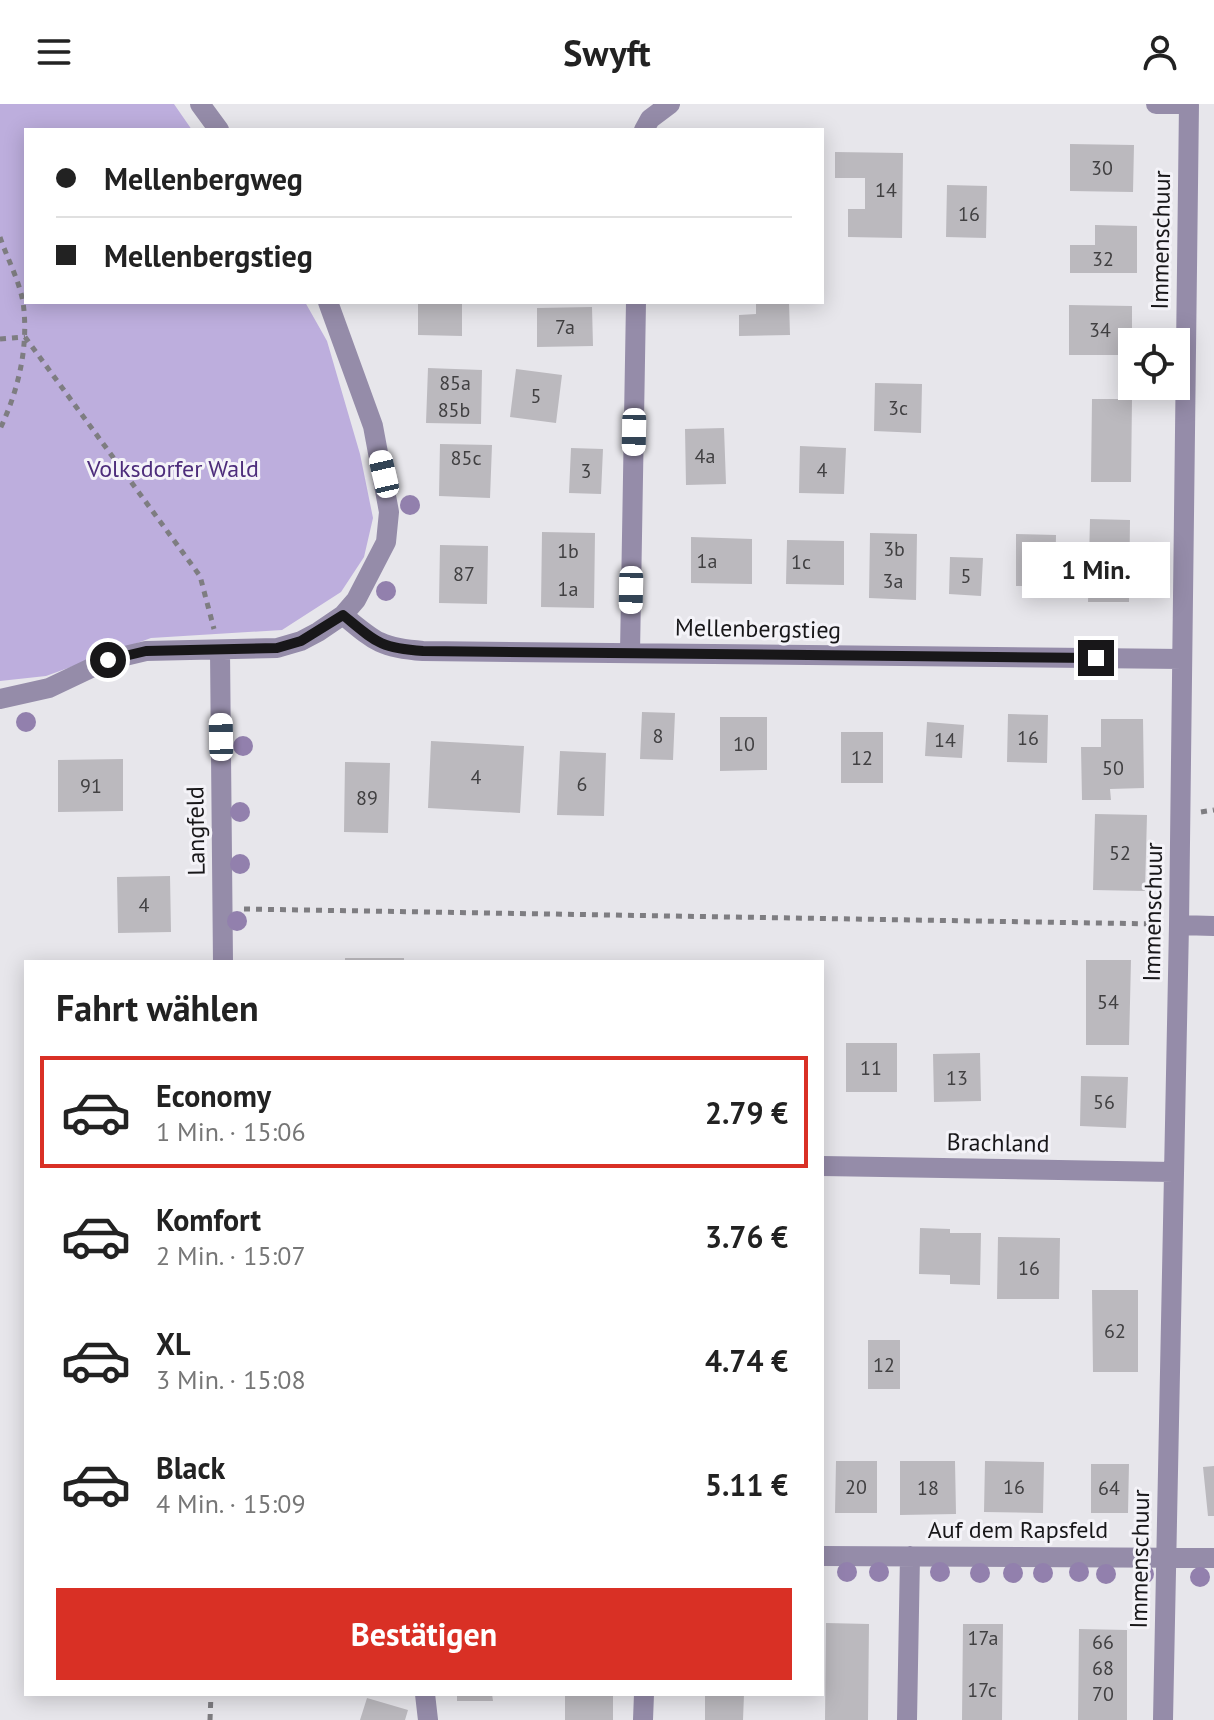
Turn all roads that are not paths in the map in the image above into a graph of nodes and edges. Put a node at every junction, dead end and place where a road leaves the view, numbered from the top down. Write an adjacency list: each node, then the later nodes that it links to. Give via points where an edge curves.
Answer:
1 (200, 104): 5 (street)
2 (670, 104): 6 (street)
3 (1156, 104): 4 (street)
4 (1189, 104): 12 (street, Immenschuur)
5 (218, 128)
6 (645, 128)
7 (329, 304): 9 (street, via 373,426 389,512 386,542)
8 (636, 304): 11 (street)
9 (343, 615): 10 (street, via 301,641 277,648); 11 (street, Mellenbergstieg, via 392,649)
10 (220, 651): 13 (street, via 146,651 108,660 49,688); 16 (street, Langfeld)
11 (630, 653): 12 (street, Mellenbergstieg)
12 (1182, 659): 14 (street, Immenschuur)
13 (0, 699)
14 (1179, 925): 15 (street); 18 (street, Immenschuur)
15 (1214, 926)
16 (223, 960)
17 (824, 1166): 18 (street, Brachland)
18 (1173, 1172): 21 (street, Immenschuur)
19 (824, 1556): 20 (street, Auf dem Rapsfeld)
20 (910, 1556): 21 (street, Auf dem Rapsfeld); 27 (street)
21 (1166, 1557): 22 (street, Auf dem Rapsfeld); 28 (street, Immenschuur)
22 (1214, 1558)
23 (425, 1696): 25 (street)
24 (644, 1696): 26 (street)
25 (428, 1720)
26 (643, 1720)
27 (907, 1720)
28 (1163, 1720)

